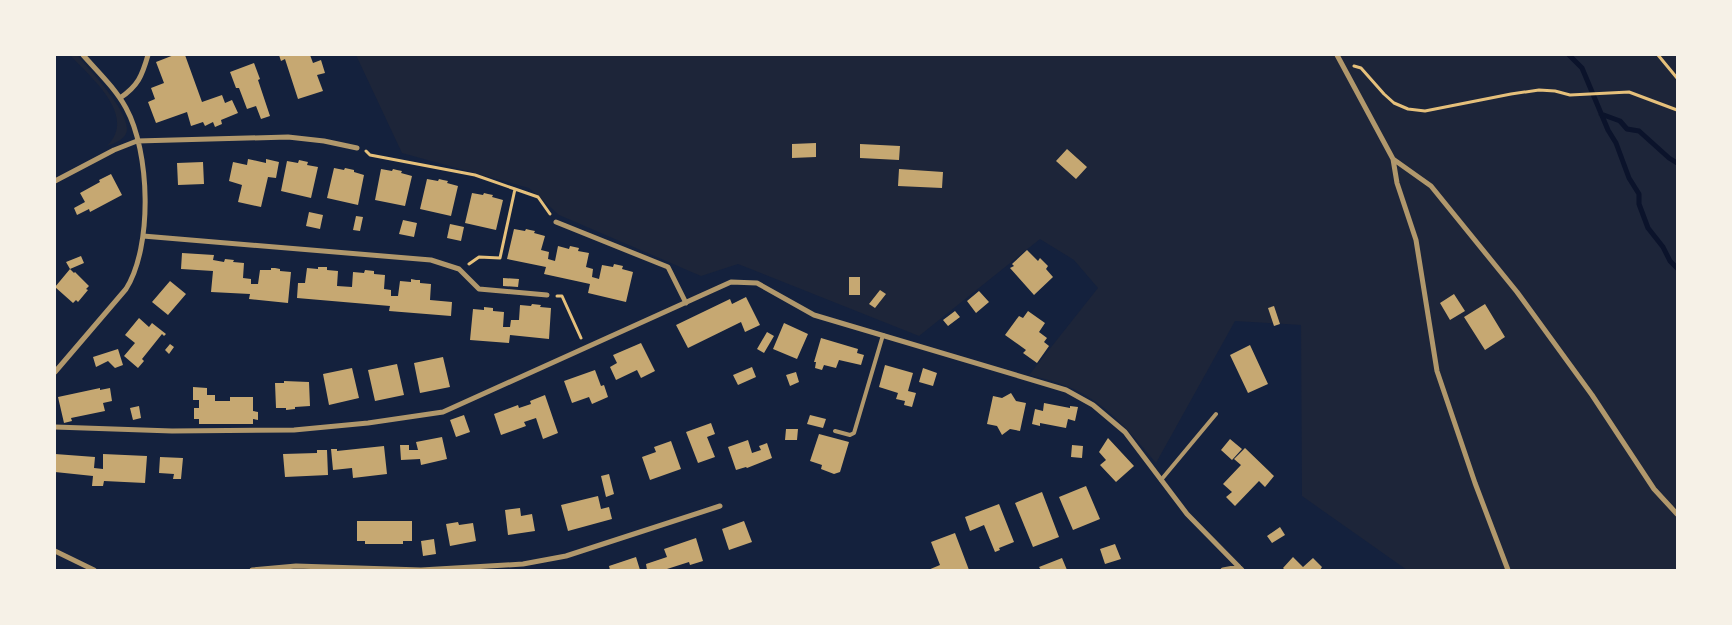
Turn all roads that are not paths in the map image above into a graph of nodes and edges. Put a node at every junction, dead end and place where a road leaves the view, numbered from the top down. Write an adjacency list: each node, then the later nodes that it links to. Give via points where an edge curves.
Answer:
1 (83, 55): 4 (street)
2 (148, 55): 4 (street, via 133,90)
3 (1337, 55): 7 (street)
4 (120, 98): 5 (street)
5 (137, 141): 6 (street, via 288,137); 8 (street); 10 (street, via 146,197)
6 (357, 148)
7 (1393, 159): 20 (street, via 1431,186 1510,284 1592,395 1654,489); 26 (street, via 1397,183 1416,240 1437,371)
8 (55, 181)
9 (556, 222): 12 (street, via 668,267)
10 (143, 236): 11 (street, via 431,260 459,269 479,289); 14 (street, via 133,278 126,289)
11 (547, 295)
12 (686, 303): 13 (street, via 731,282 758,283 814,315); 16 (street, via 443,412 294,430 172,431)
13 (883, 335): 17 (lane, via 854,433); 18 (street, via 1066,390 1093,405 1125,432)
14 (55, 372)
15 (1216, 414): 18 (lane)
16 (55, 427)
17 (835, 431)
18 (1161, 480): 22 (street, via 1186,514)
19 (720, 506): 24 (street, via 566,556 523,564 420,570 296,566)
20 (1677, 514)
21 (55, 551): 23 (street)
22 (1240, 569): 25 (street)
23 (94, 570)
24 (252, 570)
25 (1223, 570)
26 (1508, 570)

